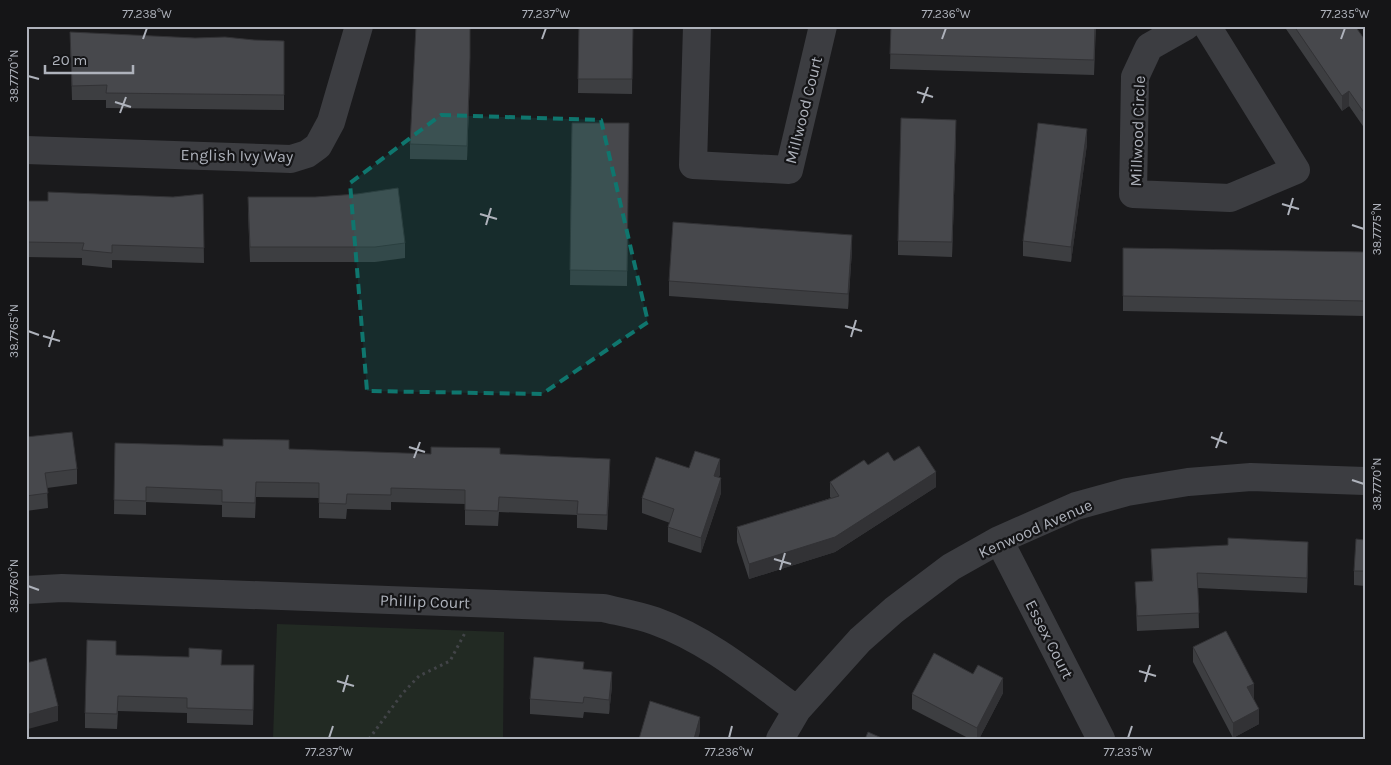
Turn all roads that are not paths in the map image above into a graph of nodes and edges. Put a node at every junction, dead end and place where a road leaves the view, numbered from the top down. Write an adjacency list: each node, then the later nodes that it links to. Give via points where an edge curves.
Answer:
1 (359, 26): 6 (street, English Ivy Way, via 331,122 318,146 307,154 291,159)
2 (697, 26): 3 (street, Millwood Court, via 693,166 790,170)
3 (823, 26)
4 (1186, 26): 5 (street, Millwood Circle, via 1149,47 1135,77 1133,194 1230,198 1296,170)
5 (1207, 26)
6 (26, 150)
7 (1365, 481): 8 (street, Kenwood Avenue, via 1252,478 1188,482 1127,492 1076,506)
8 (999, 540): 10 (street, Kenwood Avenue, via 951,567 894,610 860,640); 12 (street, Essex Court)
9 (26, 590): 10 (street, Phillip Court, via 62,588 603,608 654,620 691,637 724,656)
10 (797, 710): 11 (street, Kenwood Avenue)
11 (780, 739)
12 (1101, 739)

